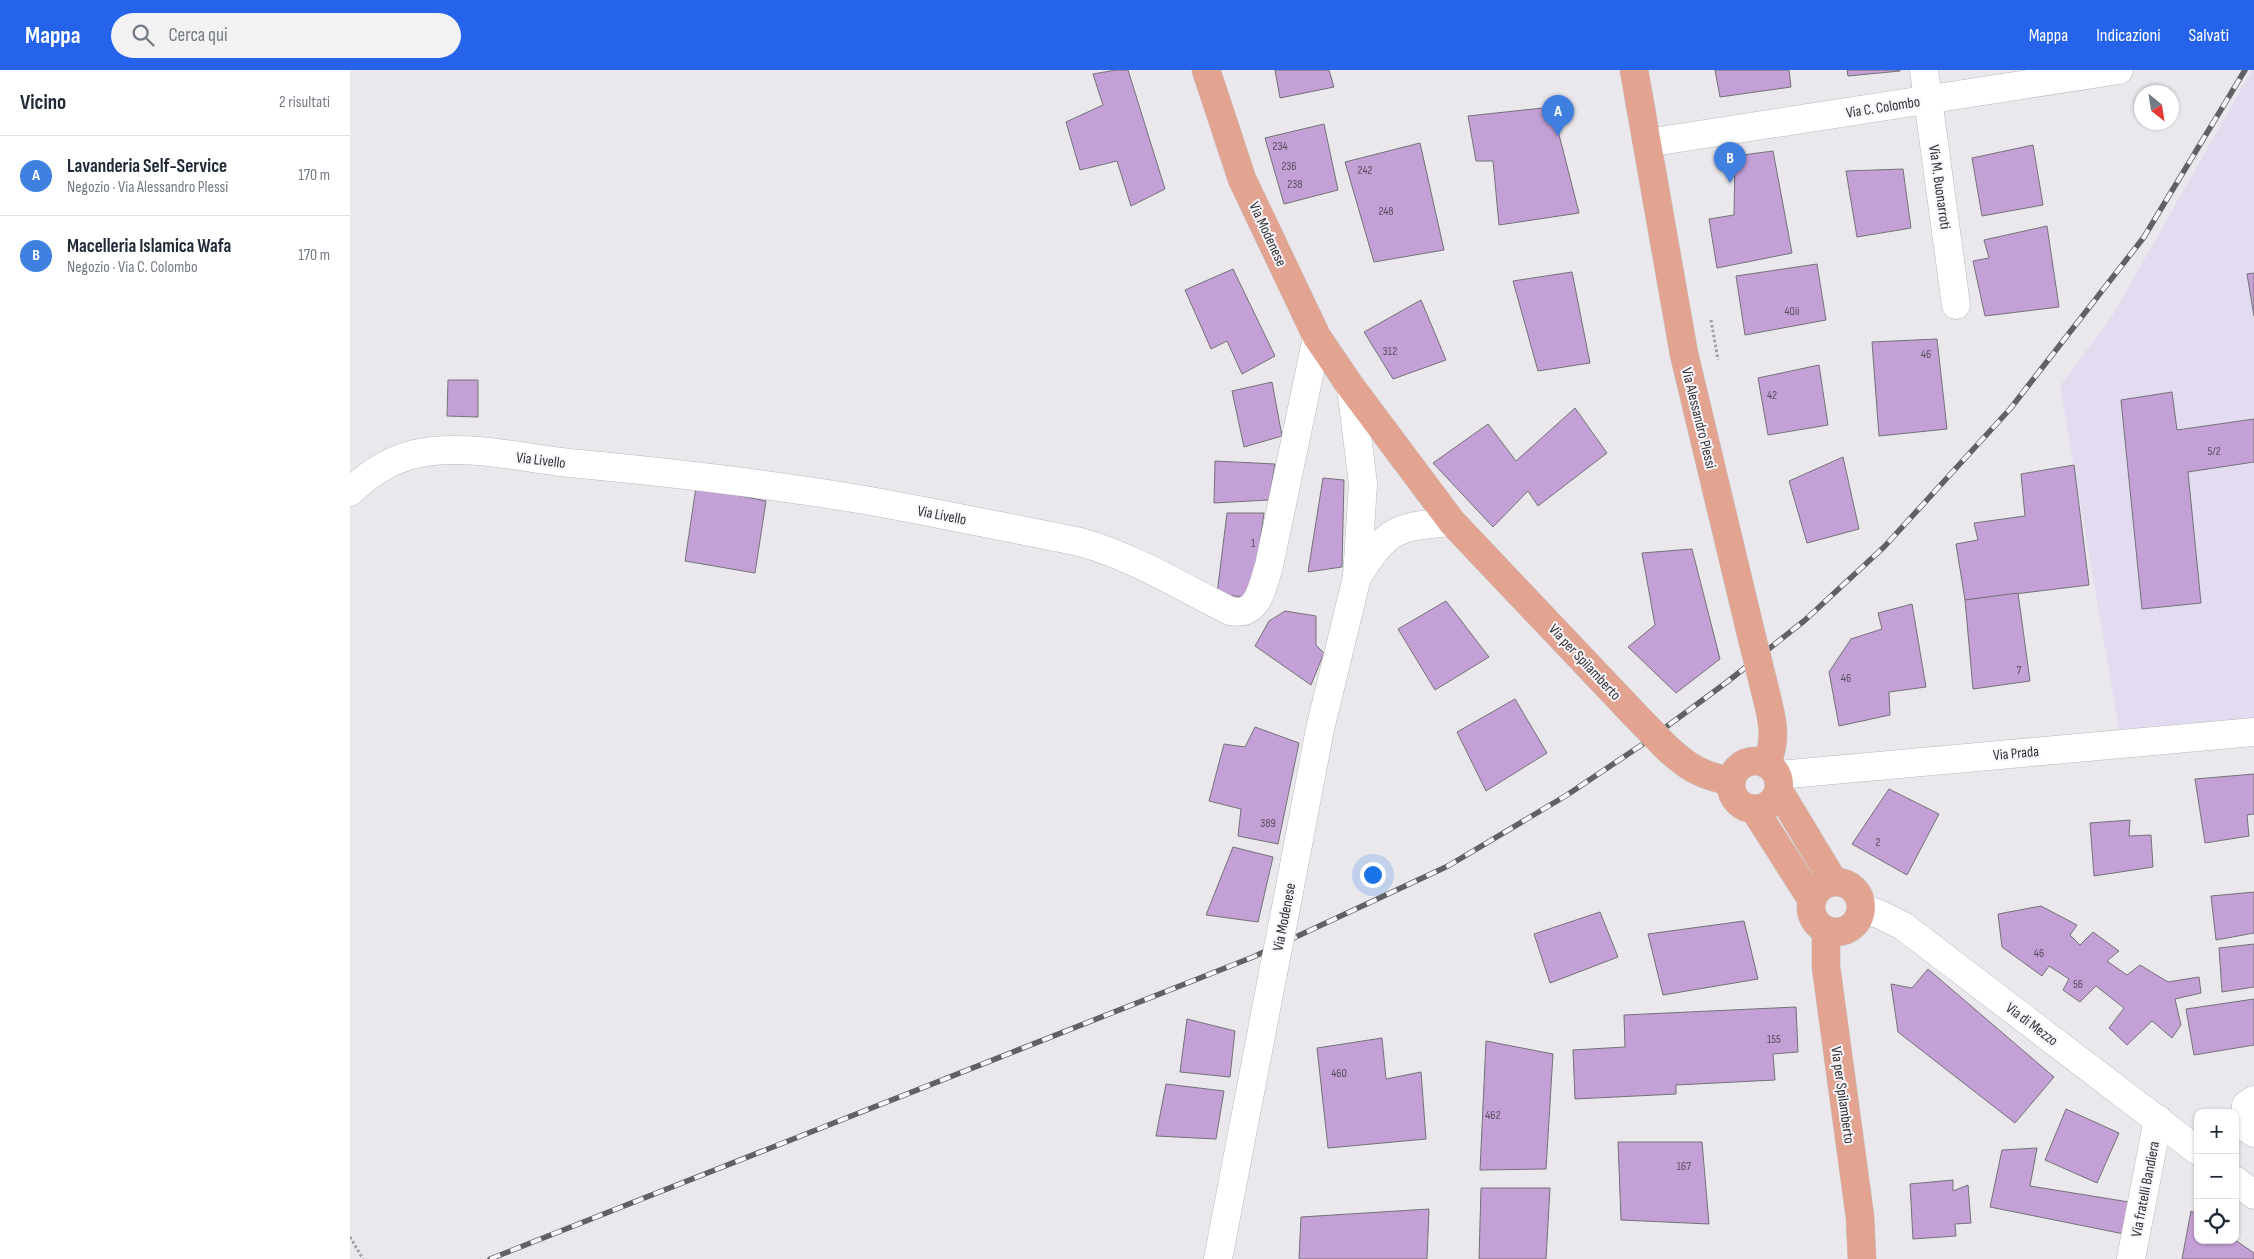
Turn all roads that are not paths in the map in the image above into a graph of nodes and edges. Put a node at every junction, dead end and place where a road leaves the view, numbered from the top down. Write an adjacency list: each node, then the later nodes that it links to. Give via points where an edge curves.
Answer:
1 (1206, 70): 8 (main road, Via Modenese, via 1242,179)
2 (1634, 70): 6 (main road, Via Alessandro Plessi)
3 (1924, 70): 5 (street, Via M. Buonarroti)
4 (2119, 70): 5 (street, Via C. Colombo)
5 (1927, 100): 6 (street, Via C. Colombo); 7 (street, Via M. Buonarroti)
6 (1647, 143): 14 (main road, Via Alessandro Plessi, bridge, via 1684,354 1772,718)
7 (1956, 305)
8 (1317, 337): 9 (main road, Via Modenese); 10 (street, Via Livello, via 1269,566 1256,602 1241,613 1230,611 1129,558 1080,542 865,500 736,481 458,449 432,451 392,462 376,470)
9 (1351, 387): 11 (main road, Via Modenese); 12 (street, Via Modenese, via 1363,484)
10 (350, 492)
11 (1452, 522): 12 (street, Via Modenese, via 1415,525 1396,531 1380,544); 15 (main road, Via per Spilamberto, bridge, via 1666,747 1684,763 1709,777)
12 (1356, 577): 27 (street, Via Modenese, bridge, via 1320,729)
13 (2254, 732): 14 (street, Via Prada)
14 (1774, 776): 15 (main road, via 1752,760 1744,762); 16 (main road, via 1770,805); 17 (main road)
15 (1731, 781): 16 (main road, via 1739,804)
16 (1754, 809): 18 (main road)
17 (1834, 882): 18 (main road, via 1819,889); 19 (main road, via 1850,886 1856,892)
18 (1812, 900): 20 (main road, via 1814,920)
19 (1861, 907): 20 (main road, via 1849,928); 22 (street, Via di Mezzo, via 1903,926)
20 (1826, 930): 28 (main road, Via per Spilamberto, via 1826,967 1860,1217)
21 (2254, 1100): 23 (street, via 2246,1106 2244,1126)
22 (2158, 1119): 24 (street, Via di Mezzo); 29 (street, Via fratelli Bandiera)
23 (2254, 1133)
24 (2194, 1147)
25 (2239, 1183): 26 (street)
26 (2254, 1195)
27 (1218, 1259)
28 (1862, 1259)
29 (2131, 1259)

